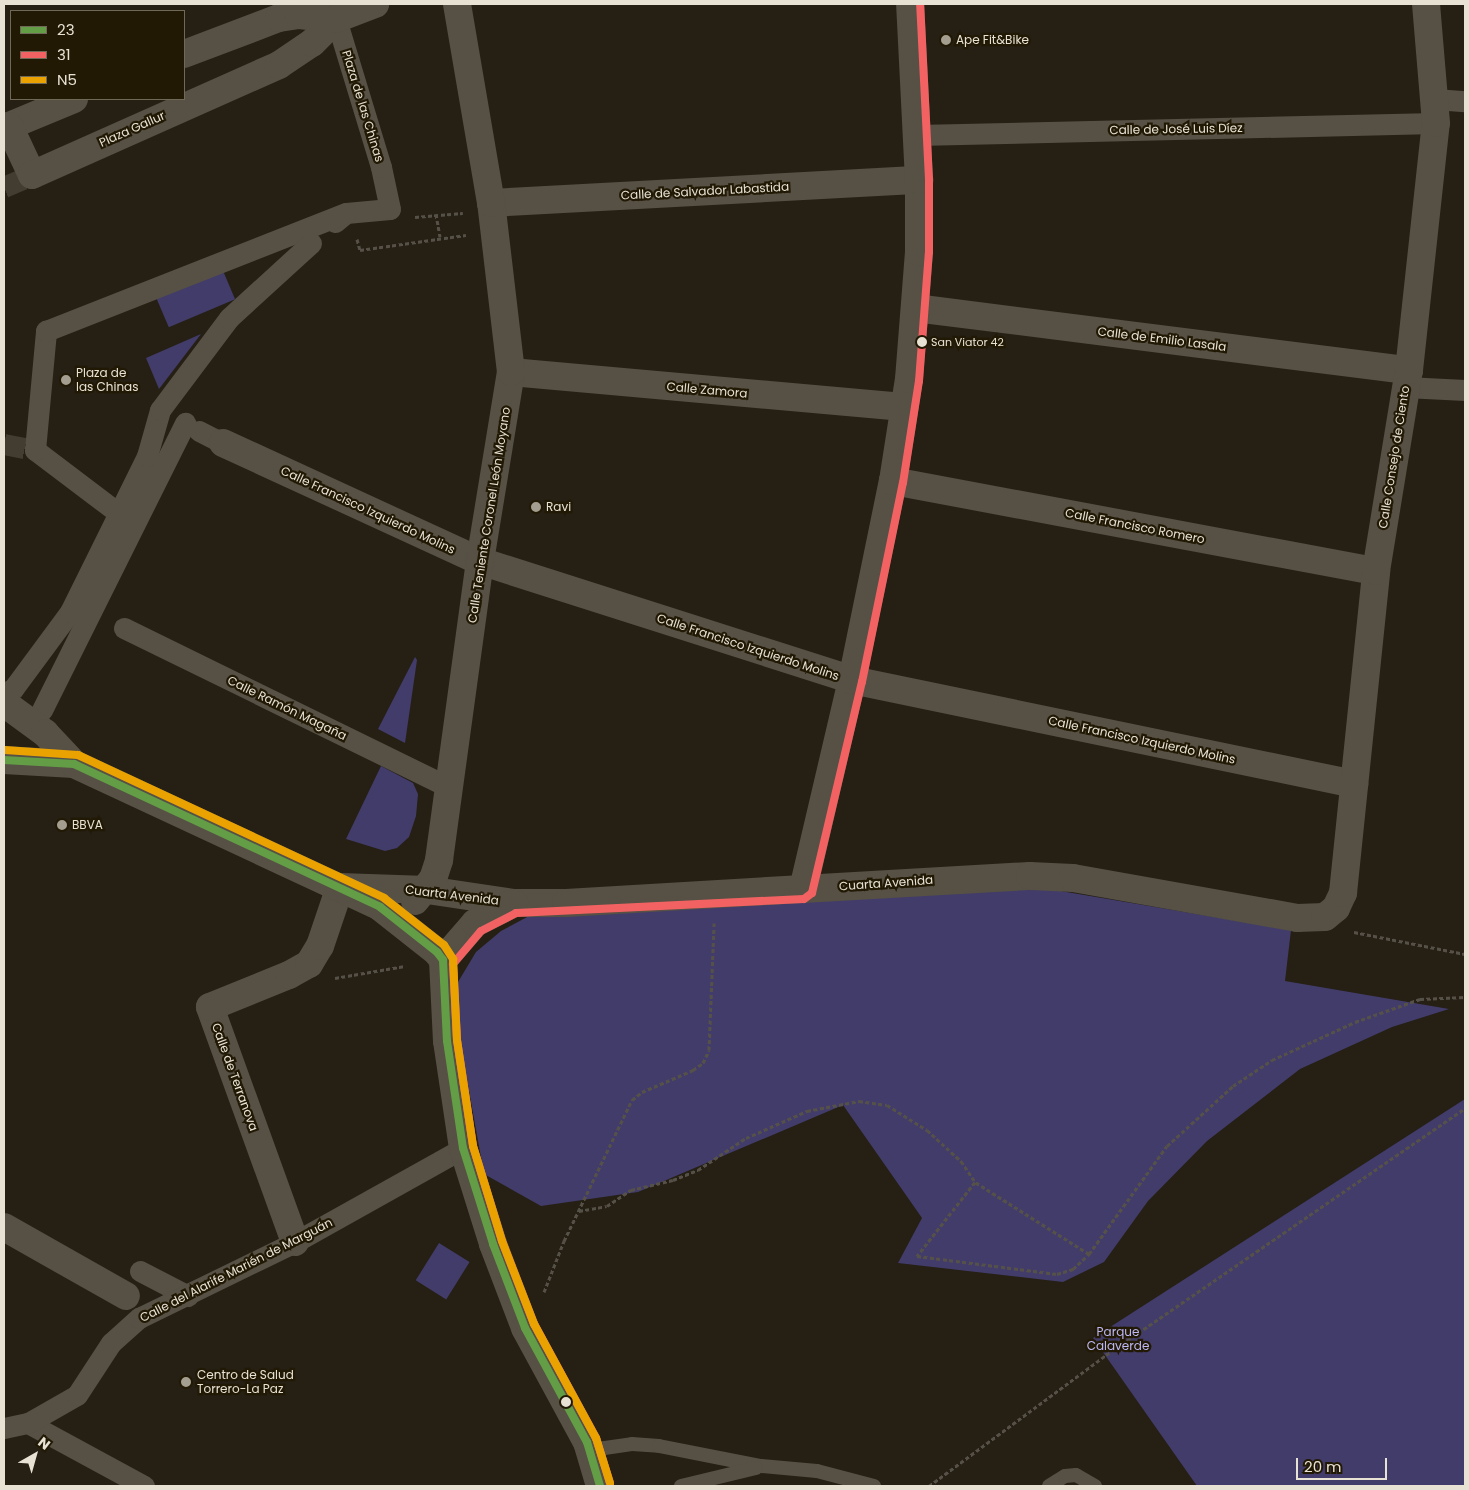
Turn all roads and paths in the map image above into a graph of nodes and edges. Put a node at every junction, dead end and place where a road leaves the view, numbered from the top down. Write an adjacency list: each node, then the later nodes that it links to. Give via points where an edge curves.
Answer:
1 (375, 4): 5 (street, Plaza Gallur)
2 (458, 4): 14 (street, Calle Teniente Coronel León Moyano)
3 (910, 4): 10 (street)
4 (1426, 4): 9 (street, Calle Consejo de Ciento)
5 (336, 19): 6 (street, Plaza Gallur, via 299,15 279,18); 7 (street, Plaza Gallur, via 312,43 279,64 32,174 9,126); 12 (street, Plaza de las Chinas, via 382,167 390,209)
6 (185, 54)
7 (72, 100)
8 (1465, 101): 9 (street, Calle de José Luis Díez)
9 (1435, 111): 10 (street, Calle de José Luis Díez); 20 (street, Calle Consejo de Ciento)
10 (917, 135): 11 (street)
11 (920, 180): 14 (street, Calle de Salvador Labastida); 18 (street)
12 (346, 213): 25 (street, via 229,318 160,410 147,456); 25 (street, Plaza de las Chinas, via 46,331 35,450)
13 (436, 214): 14 (path); 15 (path); 16 (path)
14 (492, 216): 16 (path); 19 (street, Calle Teniente Coronel León Moyano)
15 (409, 218)
16 (440, 237): 17 (path)
17 (360, 250)
18 (914, 308): 20 (street, Calle de Emilio Lasala); 22 (street)
19 (511, 372): 22 (street, Calle Zamora); 26 (street, Calle Teniente Coronel León Moyano)
20 (1407, 379): 21 (street, Calle de Emilio Lasala); 27 (street, Calle Consejo de Ciento)
21 (1465, 390)
22 (903, 407): 24 (street)
23 (202, 432): 26 (street, Calle Francisco Izquierdo Molins); 32 (street, Calle Francisco Izquierdo Molins)
24 (893, 481): 27 (street, Calle Francisco Romero); 29 (street)
25 (117, 512): 30 (street, via 60,629 14,689)
26 (480, 561): 29 (street, Calle Francisco Izquierdo Molins); 36 (street, Calle Teniente Coronel León Moyano)
27 (1376, 571): 35 (street, Calle Consejo de Ciento)
28 (124, 628): 36 (street, Calle Ramón Magaña)
29 (852, 680): 35 (street, Calle Francisco Izquierdo Molins); 38 (street)
30 (4, 693)
31 (4, 703): 34 (street, Cuarta Avenida, via 44,733)
32 (42, 710)
33 (4, 760): 34 (street, Cuarta Avenida)
34 (74, 764): 37 (street, Cuarta Avenida)
35 (1354, 784): 43 (street, Calle Consejo de Ciento, via 1343,893)
36 (450, 788): 39 (street, Calle Teniente Coronel León Moyano, via 439,860)
37 (340, 887): 39 (street, Cuarta Avenida); 42 (street, Cuarta Avenida); 52 (street, Calle de Terranova, via 320,946 308,964 289,975 210,1006)
38 (803, 889): 40 (street, Cuarta Avenida); 43 (street, Cuarta Avenida, via 976,877 1073,878 1297,918)
39 (427, 890): 41 (street, Cuarta Avenida); 42 (street, via 404,907)
40 (714, 894): 41 (street, Cuarta Avenida); 50 (path, via 709,1050 703,1063 693,1070 642,1092 632,1100)
41 (514, 903): 45 (street, via 476,923)
42 (380, 907): 45 (street, via 430,945)
43 (1330, 912): 44 (path, via 1358,934)
44 (1465, 954)
45 (443, 960): 48 (street, via 447,1041)
46 (1465, 997): 53 (path, via 1420,999 1355,1022 1272,1060 1234,1086 1167,1146)
47 (1465, 1108): 65 (path, via 1106,1355)
48 (464, 1148): 52 (street, Calle del Alarife Marién de Marguán); 57 (street, via 493,1244)
49 (975, 1182): 50 (path, via 961,1161 927,1130 887,1105 859,1101 808,1111 746,1138 698,1170 631,1190 607,1206); 53 (path); 53 (path, via 917,1256 1057,1274 1073,1269)
50 (578, 1211): 57 (path)
51 (4, 1227): 55 (street)
52 (295, 1242): 56 (street, Calle del Alarife Marién de Marguán)
53 (1089, 1254)
54 (140, 1271): 56 (street)
55 (126, 1296)
56 (188, 1296): 58 (street, Calle del Alarife Marién de Marguán, via 139,1318 111,1343 77,1395)
57 (525, 1328): 59 (street)
58 (13, 1423): 61 (street)
59 (591, 1450): 60 (lane, via 632,1444 659,1446); 62 (street)
60 (761, 1466): 63 (lane); 64 (lane, via 817,1471)
61 (144, 1486)
62 (600, 1486)
63 (681, 1486)
64 (874, 1486)
65 (929, 1486)
66 (1049, 1486): 67 (lane, via 1066,1476 1076,1475)
67 (1095, 1486)

